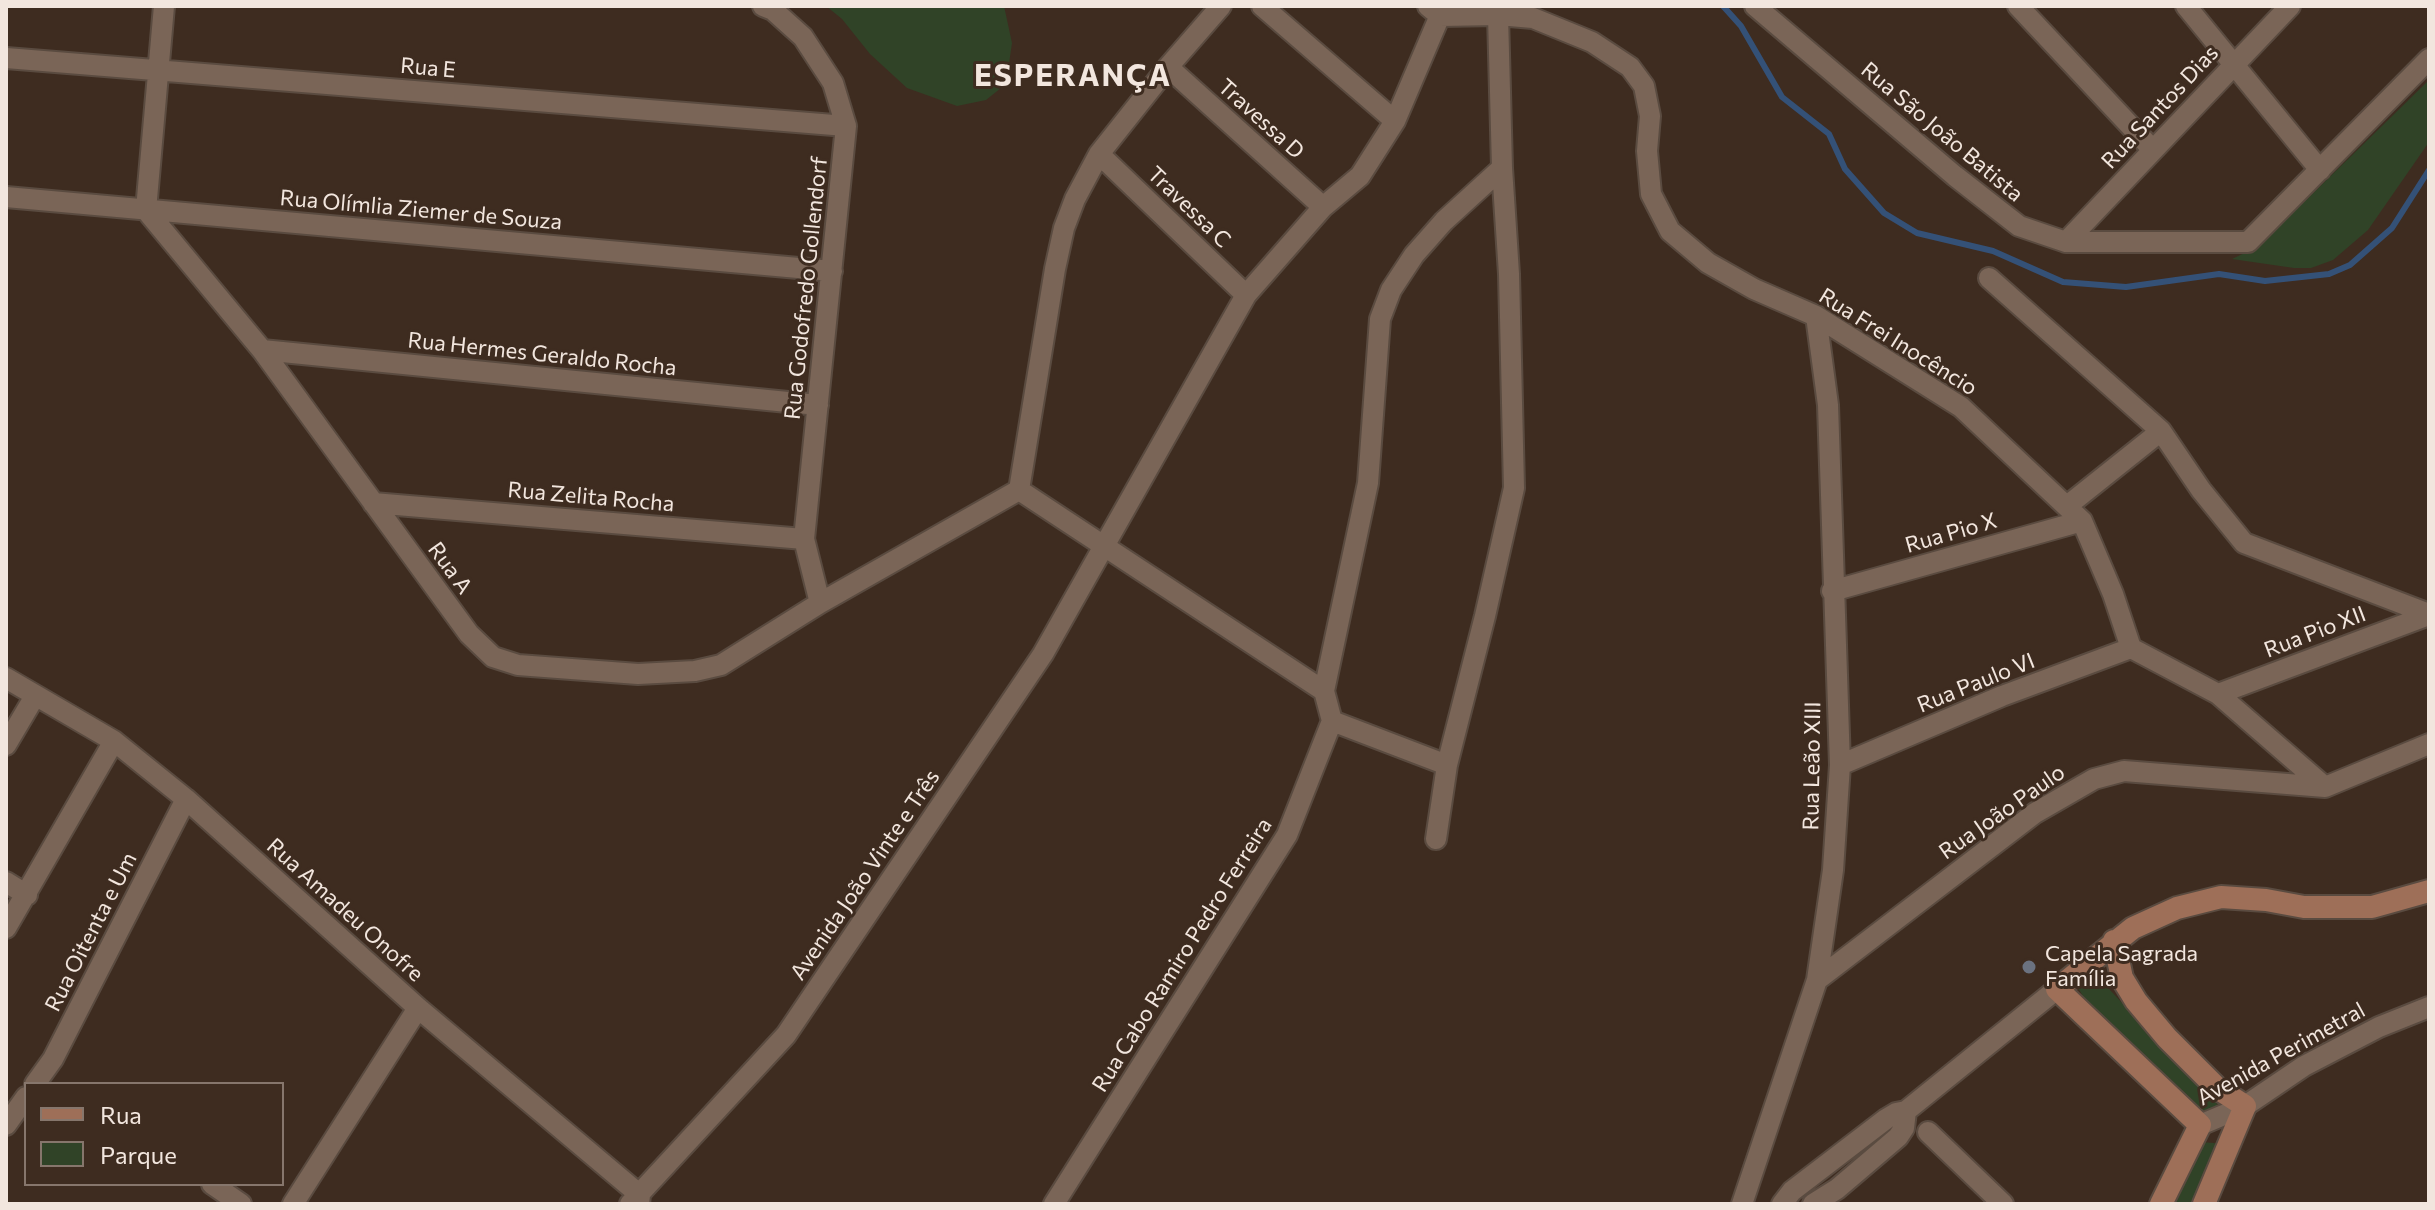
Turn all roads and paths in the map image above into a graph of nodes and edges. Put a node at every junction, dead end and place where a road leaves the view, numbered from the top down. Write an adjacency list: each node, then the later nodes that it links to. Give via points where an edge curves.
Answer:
1 (164, 6): 15 (street)
2 (763, 6): 17 (street, Rua Godofredo Gollendorf, via 803,37 833,83)
3 (1262, 6): 16 (street)
4 (1755, 6): 25 (street, Rua São João Batista, via 2019,226)
5 (2018, 6): 18 (street)
6 (2186, 6): 13 (street)
7 (2290, 6): 13 (street, Rua Santos Dias)
8 (1216, 8): 14 (street)
9 (1437, 9): 10 (street, Rua Frei Inocêncio); 16 (street, Avenida João Vinte e Três)
10 (1498, 15): 20 (street); 29 (street, Rua Frei Inocêncio, via 1533,18 1592,42 1630,67 1644,86 1650,116 1651,194 1670,231 1708,263)
11 (6, 58): 15 (street, Rua E)
12 (2429, 59): 21 (street, Rua São João Batista)
13 (2233, 64): 18 (street, Rua Santos Dias); 21 (street)
14 (1168, 67): 19 (street); 23 (street, Travessa D)
15 (158, 71): 17 (street, Rua E); 24 (street)
16 (1395, 121): 23 (street, Avenida João Vinte e Três, via 1360,176)
17 (846, 126): 26 (street, Rua Godofredo Gollendorf)
18 (2152, 149): 25 (street, Rua Santos Dias)
19 (1099, 154): 28 (street, Travessa C); 33 (street, via 1064,228)
20 (1502, 168): 44 (street, via 1414,255 1380,319 1368,483); 51 (street, via 1514,488)
21 (2320, 170): 25 (street, Rua São João Batista, via 2248,242)
22 (6, 197): 24 (street, Rua Olímlia Ziemer de Souza)
23 (1323, 207): 28 (street, Avenida João Vinte e Três)
24 (146, 210): 26 (street, Rua Olímlia Ziemer de Souza); 30 (street, Rua A)
25 (2066, 242)
26 (832, 271): 31 (street, Rua Godofredo Gollendorf)
27 (1989, 278): 32 (street)
28 (1246, 295): 38 (street, Avenida João Vinte e Três)
29 (1816, 316): 35 (street, Rua Frei Inocêncio, via 1961,407); 39 (street, Rua Leão XIII, via 1828,405)
30 (262, 350): 31 (street, Rua Hermes Geraldo Rocha); 34 (street, Rua A)
31 (818, 405): 37 (street, Rua Godofredo Gollendorf)
32 (2161, 431): 35 (street); 41 (street, via 2244,543)
33 (1019, 490): 38 (street); 40 (street, Rua A)
34 (373, 503): 37 (street, Rua Zelita Rocha); 40 (street, Rua A, via 469,634 493,657 518,665 638,674 695,671 721,665)
35 (2067, 506): 36 (street, Rua Frei Inocêncio)
36 (2082, 521): 39 (street, Rua Pio X); 42 (street, Rua Frei Inocêncio)
37 (804, 539): 40 (street, Rua Godofredo Gollendorf)
38 (1104, 545): 44 (street); 73 (street, Avenida João Vinte e Três, via 1043,654 786,1035)
39 (1832, 591): 52 (street, Rua Leão XIII)
40 (820, 603)
41 (2429, 614): 45 (street, Rua Pio XII)
42 (2131, 648): 45 (street); 52 (street, Rua Paulo VI)
43 (6, 678): 46 (street, Rua Amadeu Onofre)
44 (1324, 691): 47 (street)
45 (2218, 694): 53 (street)
46 (35, 696): 48 (street, Rua Amadeu Onofre); 50 (street)
47 (1332, 721): 51 (street); 76 (street, Rua Cabo Ramiro Pedro Ferreira, via 1287,835)
48 (114, 741): 54 (street, Rua Amadeu Onofre); 58 (street)
49 (2429, 744): 53 (street, Rua João Paulo)
50 (6, 745)
51 (1447, 765): 55 (street)
52 (1840, 765): 61 (street, Rua Leão XIII, via 1833,870)
53 (2325, 787): 61 (street, Rua João Paulo, via 2153,772 2124,771 2094,779 2035,813)
54 (186, 799): 64 (street, Rua Amadeu Onofre); 65 (street, Rua Oitenta e Um)
55 (1436, 839)
56 (6, 882): 58 (street)
57 (2429, 891): 60 (main road, via 2372,907 2304,907 2221,897 2177,908)
58 (27, 895): 59 (street)
59 (6, 928)
60 (2114, 941): 62 (main road); 67 (main road, via 2122,978 2136,1001 2217,1088)
61 (1817, 980): 77 (street, Rua Leão XIII)
62 (2057, 989): 68 (street); 70 (main road)
63 (2429, 1007): 67 (street, Avenida Perimetral, via 2304,1066)
64 (418, 1008): 73 (street, Rua Amadeu Onofre); 75 (street)
65 (36, 1082)
66 (24, 1100): 69 (street)
67 (2245, 1106): 70 (street, Avenida Perimetral); 82 (main road)
68 (1906, 1111): 78 (street, via 1886,1119); 79 (street, via 1898,1137)
69 (6, 1125)
70 (2200, 1125): 81 (main road)
71 (1928, 1132): 80 (street)
72 (215, 1186): 74 (street)
73 (636, 1201)
74 (241, 1204)
75 (293, 1204)
76 (1054, 1204)
77 (1742, 1204)
78 (1782, 1204)
79 (1813, 1204)
80 (2003, 1204)
81 (2161, 1204)
82 (2204, 1204)

